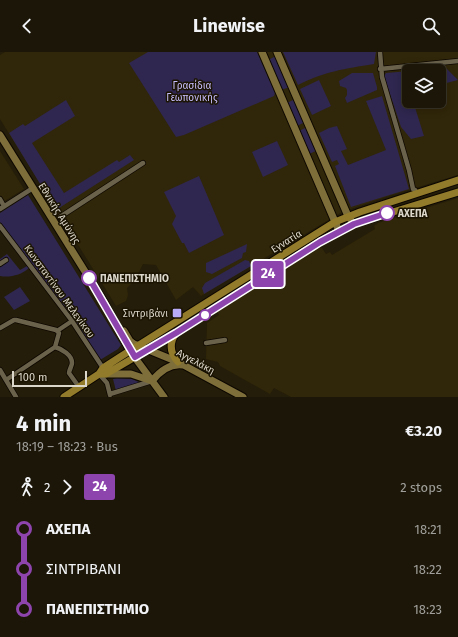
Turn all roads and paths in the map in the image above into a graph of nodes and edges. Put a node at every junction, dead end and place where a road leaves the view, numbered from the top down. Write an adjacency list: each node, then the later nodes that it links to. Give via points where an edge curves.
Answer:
1 (262, 52): 16 (main road)
2 (277, 52): 15 (main road)
3 (380, 52): 5 (street)
4 (458, 61): 5 (street)
5 (380, 69): 10 (street, via 413,189)
6 (0, 135): 9 (main road, Εθνικής Αμύνης)
7 (142, 163): 14 (street)
8 (458, 180): 10 (main road, Εγνατία)
9 (33, 188): 13 (street); 22 (main road, Εθνικής Αμύνης)
10 (416, 192): 15 (main road, Εγνατία)
11 (458, 192): 17 (main road, Εγνατία)
12 (0, 199): 13 (street)
13 (2, 208)
14 (60, 216)
15 (348, 216): 16 (main road, Εγνατία); 17 (main road)
16 (335, 222): 19 (main road); 29 (main road, Εγνατία)
17 (354, 224): 19 (main road, Εγνατία)
18 (0, 226): 23 (street, Κωνσταντίνου Μελενίκου)
19 (339, 231): 26 (main road, Εγνατία)
20 (6, 260): 21 (street)
21 (0, 264)
22 (104, 302): 29 (main road, Εθνικής Αμύνης, via 130,340); 31 (main road, Εθνικής Αμύνης)
23 (72, 321): 25 (street); 36 (street, Κωνσταντίνου Μελενίκου)
24 (0, 328): 25 (street, via 14,320)
25 (58, 333): 30 (street)
26 (176, 333): 32 (main road, Εγνατία); 34 (main road, via 171,348 173,356)
27 (225, 340): 28 (street)
28 (206, 343)
29 (138, 346): 31 (main road, Εγνατία); 32 (main road, Αγγελάκη)
30 (56, 347): 37 (street); 39 (street, via 64,351 71,361 69,373)
31 (130, 350): 33 (main road, Εθνικής Αμύνης); 36 (main road, Εγνατία)
32 (148, 350): 33 (main road, Εγνατία); 34 (main road, Αγγελάκη)
33 (135, 357): 36 (main road, Εγνατία); 38 (main road, Εθνικής Αμύνης)
34 (181, 363): 38 (main road, via 166,368); 44 (main road, Αγγελάκη)
35 (0, 370): 37 (street)
36 (103, 372): 38 (main road, via 131,374); 39 (main road, Εγνατία); 40 (street, Κωνσταντίνου Μελενίκου)
37 (6, 380): 41 (street)
38 (152, 381): 40 (street); 43 (main road, Εθνικής Αμύνης)
39 (79, 387): 42 (main road, Εγνατία)
40 (110, 396)
41 (16, 397)
42 (64, 397)
43 (164, 397)
44 (243, 397)

